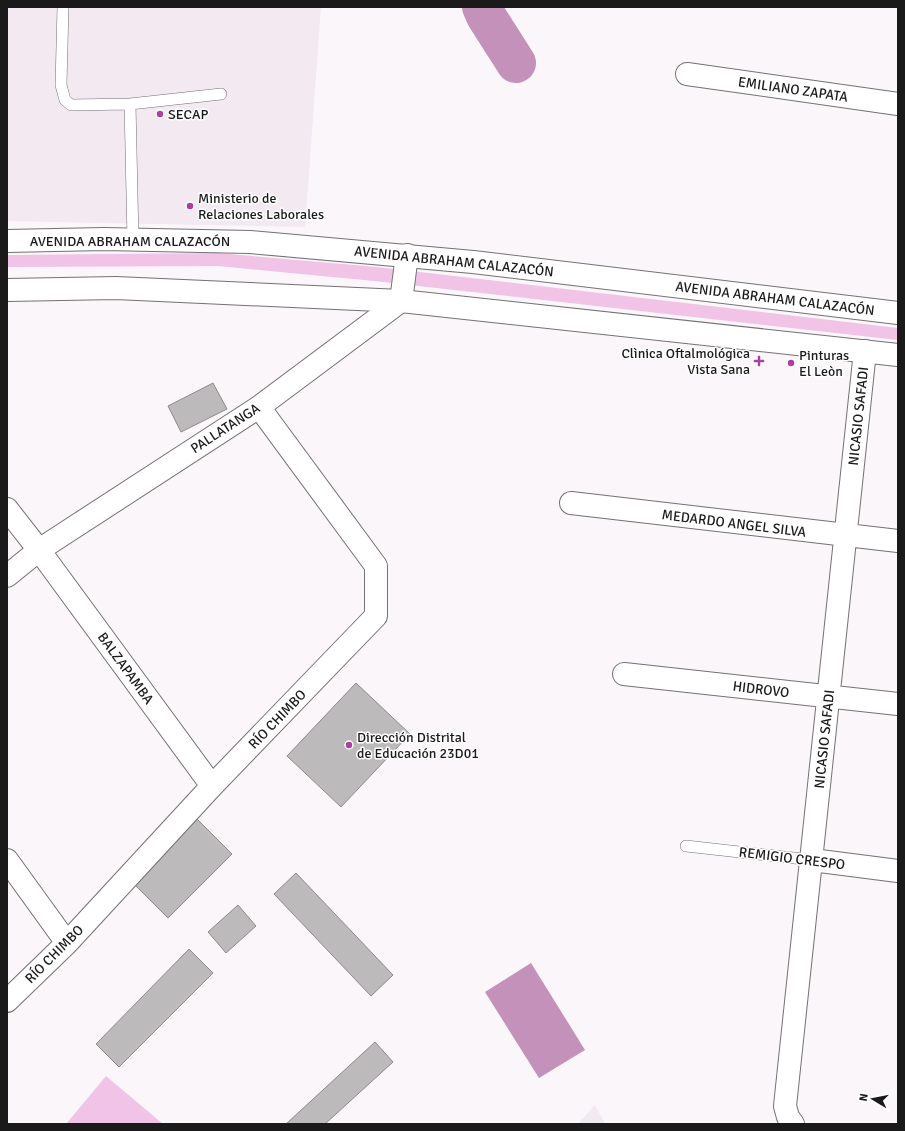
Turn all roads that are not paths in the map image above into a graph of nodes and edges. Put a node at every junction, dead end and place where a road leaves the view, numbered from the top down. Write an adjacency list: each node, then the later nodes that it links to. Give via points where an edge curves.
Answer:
1 (63, 7): 4 (lane, via 61,85 65,100 71,105)
2 (688, 74): 5 (street, EMILIANO ZAPATA)
3 (221, 94): 4 (lane)
4 (130, 104): 6 (lane)
5 (898, 104)
6 (133, 240): 7 (street, AVENIDA ABRAHAM CALAZACÓN); 8 (street, AVENIDA ABRAHAM CALAZACÓN, via 250,242)
7 (7, 241)
8 (407, 255): 10 (street); 11 (street, AVENIDA ABRAHAM CALAZACÓN)
9 (7, 290): 10 (street, via 116,288)
10 (401, 301): 12 (street); 14 (street, PALLATANGA)
11 (898, 313)
12 (865, 351): 13 (street); 17 (street, NICASIO SAFADI)
13 (898, 355)
14 (259, 407): 19 (street, PALLATANGA); 24 (street, RÍO CHIMBO, via 376,566 376,616)
15 (570, 503): 17 (street, MEDARDO ANGEL SILVA)
16 (7, 509): 19 (street, BALZAPAMBA)
17 (846, 536): 18 (street, MEDARDO ANGEL SILVA); 22 (street, NICASIO SAFADI)
18 (898, 541)
19 (39, 550): 20 (street, PALLATANGA); 24 (street, BALZAPAMBA)
20 (7, 576)
21 (624, 674): 22 (street, HIDROVO)
22 (829, 697): 23 (street, HIDROVO); 27 (street, NICASIO SAFADI)
23 (898, 704)
24 (212, 786): 29 (street, RÍO CHIMBO)
25 (686, 846): 27 (lane, REMIGIO CRESPO)
26 (7, 860): 29 (street)
27 (812, 860): 28 (street, REMIGIO CRESPO); 31 (street, NICASIO SAFADI, via 785,1106)
28 (898, 871)
29 (67, 943): 30 (street, RÍO CHIMBO)
30 (7, 1001)
31 (793, 1124)

